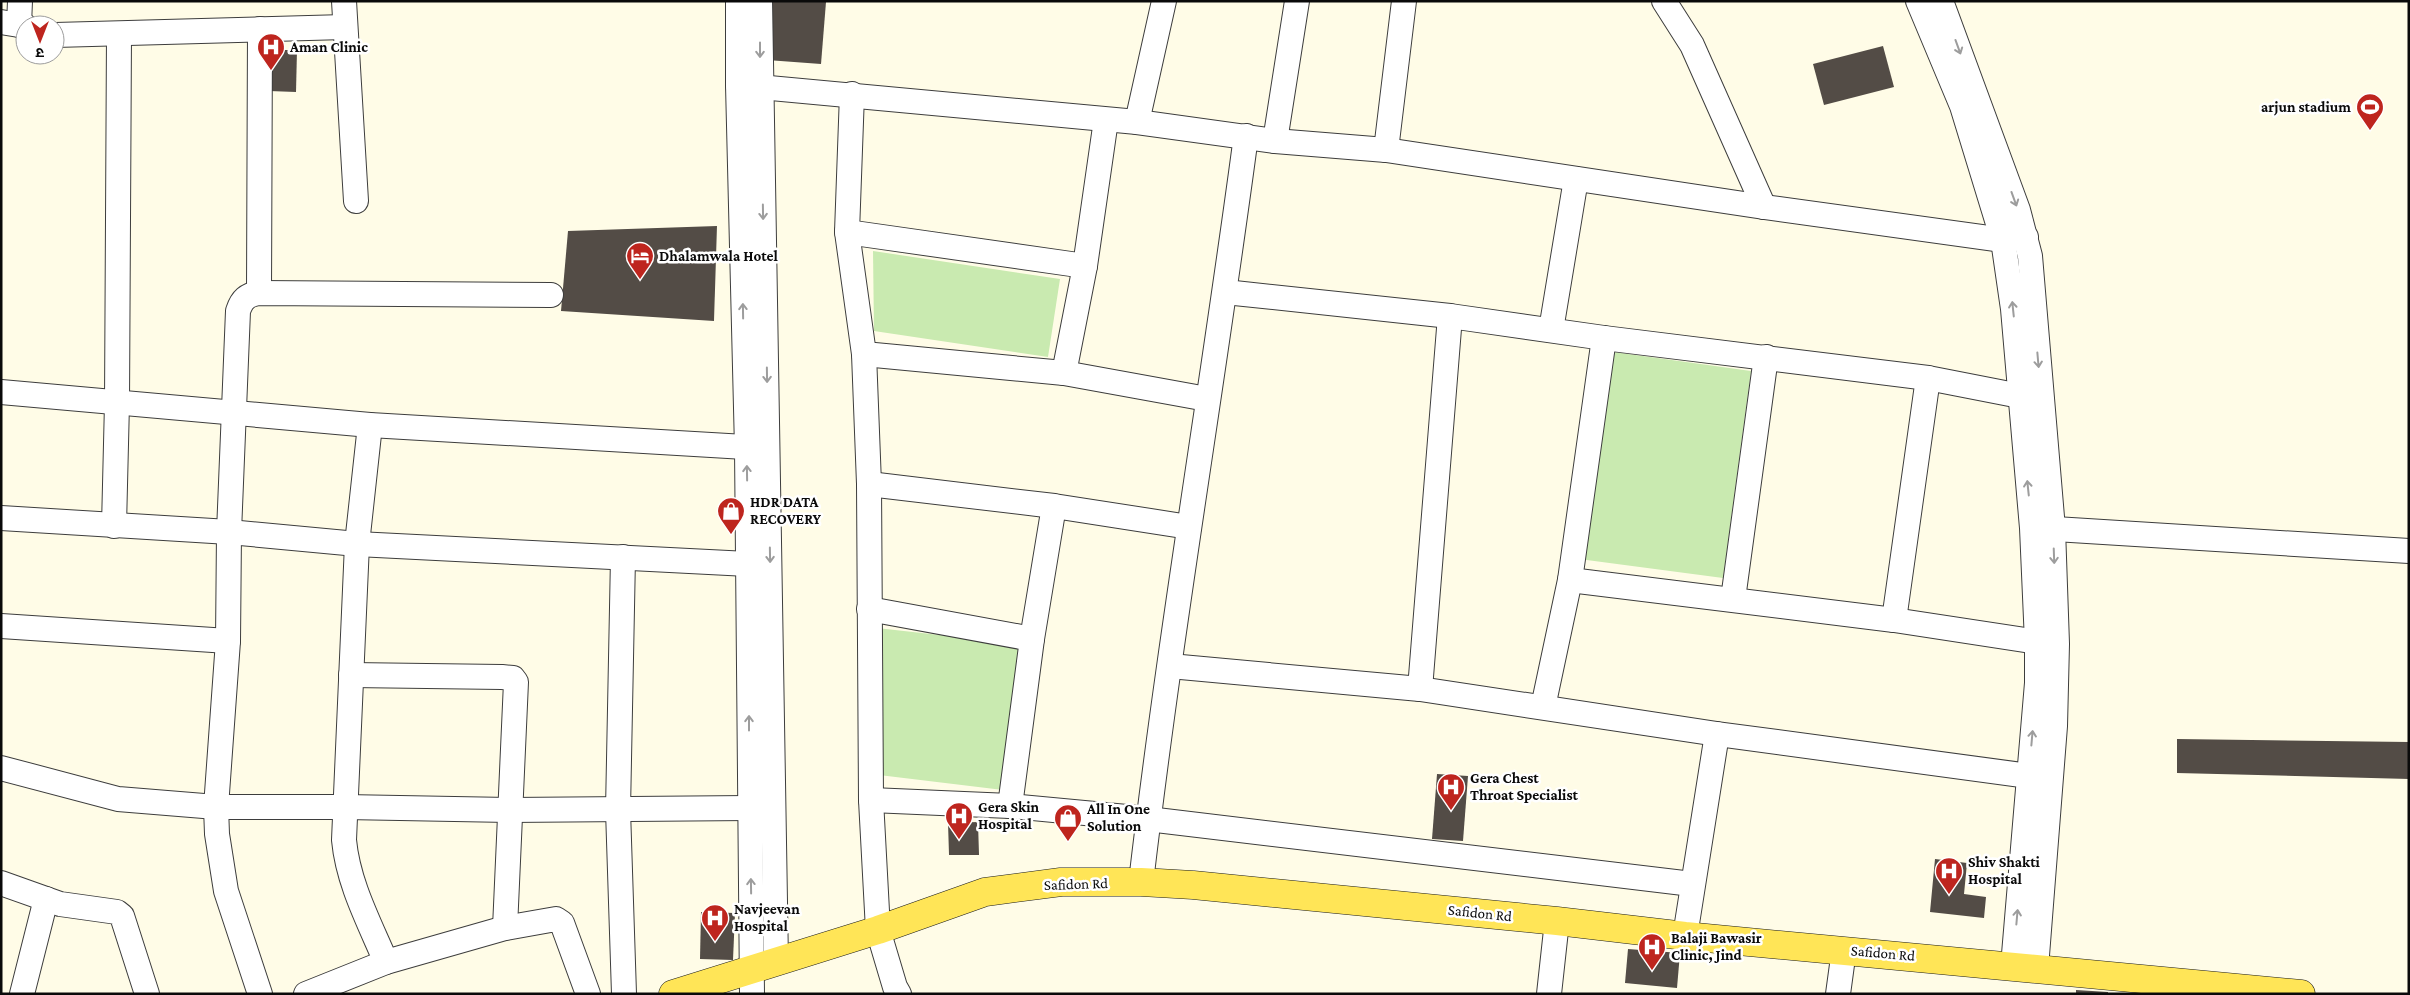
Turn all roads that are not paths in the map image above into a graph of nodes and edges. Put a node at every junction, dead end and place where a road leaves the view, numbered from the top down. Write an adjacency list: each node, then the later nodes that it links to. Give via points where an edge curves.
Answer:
1 (20, 1): 12 (street)
2 (344, 1): 11 (street)
3 (738, 1): 16 (street)
4 (760, 1): 16 (street, one-way to 16)
5 (1164, 1): 19 (street)
6 (1297, 1): 21 (street)
7 (1404, 1): 22 (street)
8 (1664, 1): 25 (street, via 1692,44)
9 (1918, 1): 27 (street)
10 (1941, 1): 27 (street, one-way to 27, via 2018,210)
11 (345, 26): 13 (street); 24 (street)
12 (14, 28)
13 (260, 29): 15 (street); 30 (street)
14 (65, 34): 15 (street)
15 (119, 34): 42 (street)
16 (749, 86): 17 (street); 45 (street)
17 (852, 94): 18 (street); 26 (street)
18 (1106, 120): 19 (street); 28 (street)
19 (1138, 122): 20 (street)
20 (1246, 136): 21 (street); 29 (street)
21 (1275, 141): 22 (street)
22 (1386, 150): 23 (street)
23 (1576, 179): 25 (street); 33 (street)
24 (356, 201)
25 (1764, 207): 27 (street)
26 (847, 232): 28 (street); 35 (street)
27 (2014, 238): 40 (street, one-way to 27, via 2013,309); 51 (street, one-way to 51, via 2030,256)
28 (1085, 266): 37 (street)
29 (1225, 292): 32 (street); 41 (street)
30 (259, 293): 31 (street); 43 (street, via 244,298 238,311)
31 (550, 295)
32 (1450, 316): 33 (street); 67 (street)
33 (1550, 330): 34 (street)
34 (1604, 338): 36 (street); 57 (street)
35 (864, 354): 37 (street); 46 (street)
36 (1766, 357): 38 (street); 58 (street)
37 (1064, 373): 41 (street)
38 (1928, 378): 40 (street); 60 (street)
39 (1, 392): 42 (street)
40 (2020, 396): 51 (street, one-way to 40)
41 (1207, 399): 50 (street)
42 (117, 403): 43 (street); 49 (street)
43 (233, 413): 44 (street); 52 (street)
44 (370, 425): 45 (street); 53 (street)
45 (758, 448): 56 (street, one-way to 45); 91 (street, one-way to 91)
46 (869, 484): 47 (street); 59 (street)
47 (1054, 506): 50 (street); 62 (street)
48 (1, 518): 49 (street)
49 (114, 526): 52 (street)
50 (1190, 527): 65 (street)
51 (2043, 528): 54 (street); 64 (street)
52 (229, 532): 53 (street); 63 (street)
53 (358, 544): 55 (street); 66 (street)
54 (2409, 551)
55 (623, 557): 56 (street); 78 (street)
56 (748, 564): 76 (street, one-way to 56)
57 (1570, 580): 58 (street); 68 (street)
58 (1733, 599): 60 (street)
59 (869, 609): 62 (street); 72 (street)
60 (1894, 620): 64 (street)
61 (1, 626): 63 (street)
62 (1032, 639): 73 (street)
63 (228, 641): 74 (street)
64 (2047, 643): 71 (street, one-way to 64, via 2037,682); 90 (street, via 2055,726)
65 (1170, 666): 67 (street); 79 (street)
66 (351, 675): 75 (street); 77 (street, via 513,678 516,682 516,706)
67 (1420, 689): 68 (street)
68 (1543, 707): 69 (street)
69 (1717, 734): 71 (street); 82 (street)
70 (1, 768): 74 (street, via 118,799)
71 (2029, 776): 90 (street, one-way to 71)
72 (870, 800): 73 (street); 86 (street)
73 (1010, 806): 79 (street)
74 (216, 807): 75 (street); 95 (street, via 226,891)
75 (345, 807): 77 (street); 89 (street, via 346,863)
76 (750, 808): 78 (street); 91 (street, one-way to 76)
77 (509, 810): 78 (street); 85 (street)
78 (618, 810): 98 (street)
79 (1148, 819): 80 (street); 82 (street)
80 (1141, 882): 84 (main road, Safidon Rd); 86 (main road, Safidon Rd, via 1061,882 985,892)
81 (1, 883): 83 (street)
82 (1692, 884): 87 (street)
83 (46, 899): 93 (street); 94 (street, via 84,909 117,912 122,916)
84 (1557, 921): 87 (main road, Safidon Rd); 101 (street)
85 (505, 928): 89 (street); 97 (street, via 556,919 562,923)
86 (878, 930): 91 (main road, Safidon Rd); 100 (street)
87 (1685, 936): 88 (main road, Safidon Rd)
88 (1844, 950): 90 (main road, Safidon Rd); 102 (street)
89 (386, 962): 96 (street)
90 (2024, 967): 92 (main road, Safidon Rd)
91 (760, 975): 99 (main road, Safidon Rd)
92 (2117, 984): 103 (main road, Safidon Rd)
93 (22, 994)
94 (147, 994)
95 (260, 994)
96 (306, 994)
97 (588, 994)
98 (624, 994)
99 (673, 994)
100 (899, 994)
101 (1549, 994)
102 (1838, 994)
103 (2301, 994)

